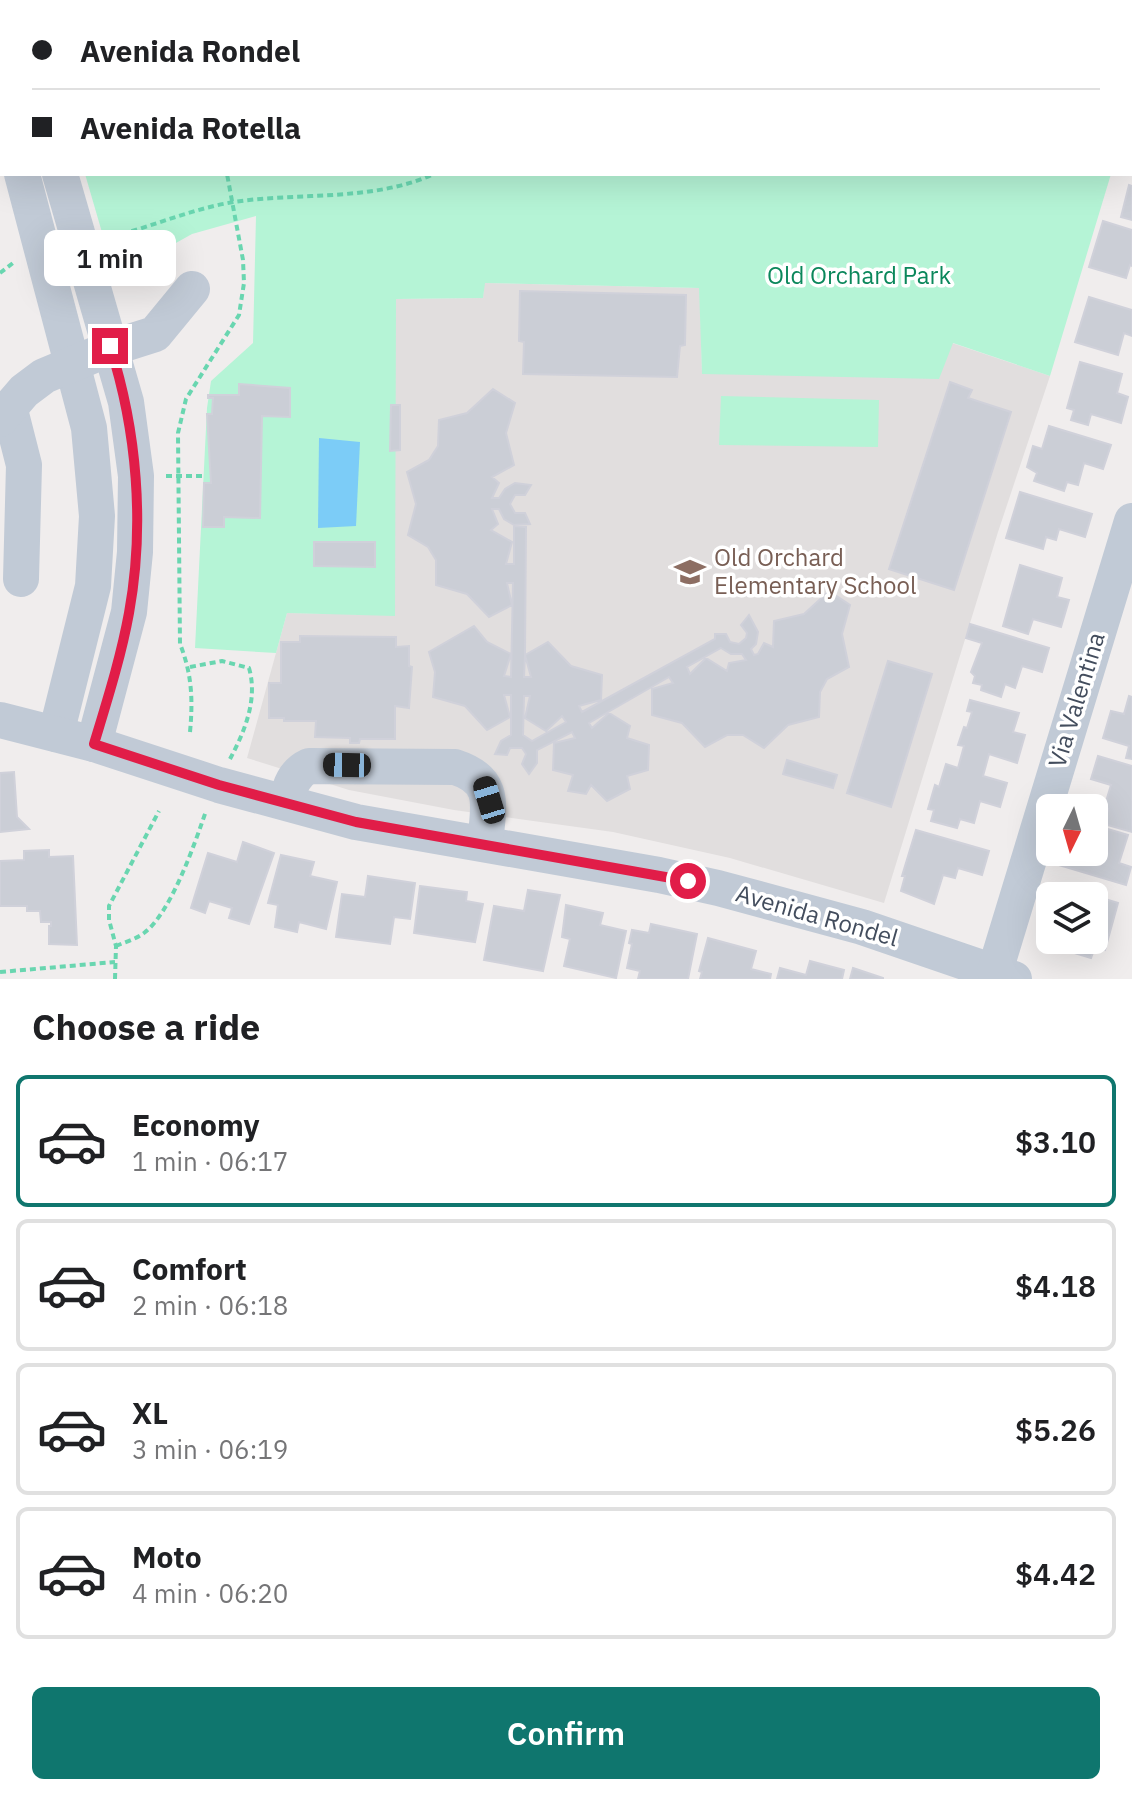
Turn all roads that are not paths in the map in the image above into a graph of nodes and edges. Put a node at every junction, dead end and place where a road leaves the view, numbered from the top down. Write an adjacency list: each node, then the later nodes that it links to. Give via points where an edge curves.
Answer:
1 (23, 176): 5 (street)
2 (61, 176): 4 (street)
3 (192, 289): 4 (street, via 155,334)
4 (111, 348): 5 (street); 11 (street, via 126,402 136,476 135,552 129,612)
5 (74, 365): 6 (street, via 44,376); 10 (street, via 89,428 97,516 93,586)
6 (5, 414): 8 (street, via 24,465)
7 (1132, 521): 14 (street, Via Valentina)
8 (21, 579)
9 (0, 720): 10 (street, Avenida Rondel)
10 (56, 734): 11 (street, Avenida Rondel)
11 (94, 744): 12 (street, Avenida Rondel)
12 (286, 802): 13 (street, Avenida Rondel, via 356,822); 13 (street, via 295,777 309,766 455,767 483,782 489,800)
13 (485, 844): 14 (street, Avenida Rondel, via 718,888 862,927)
14 (1005, 975)

